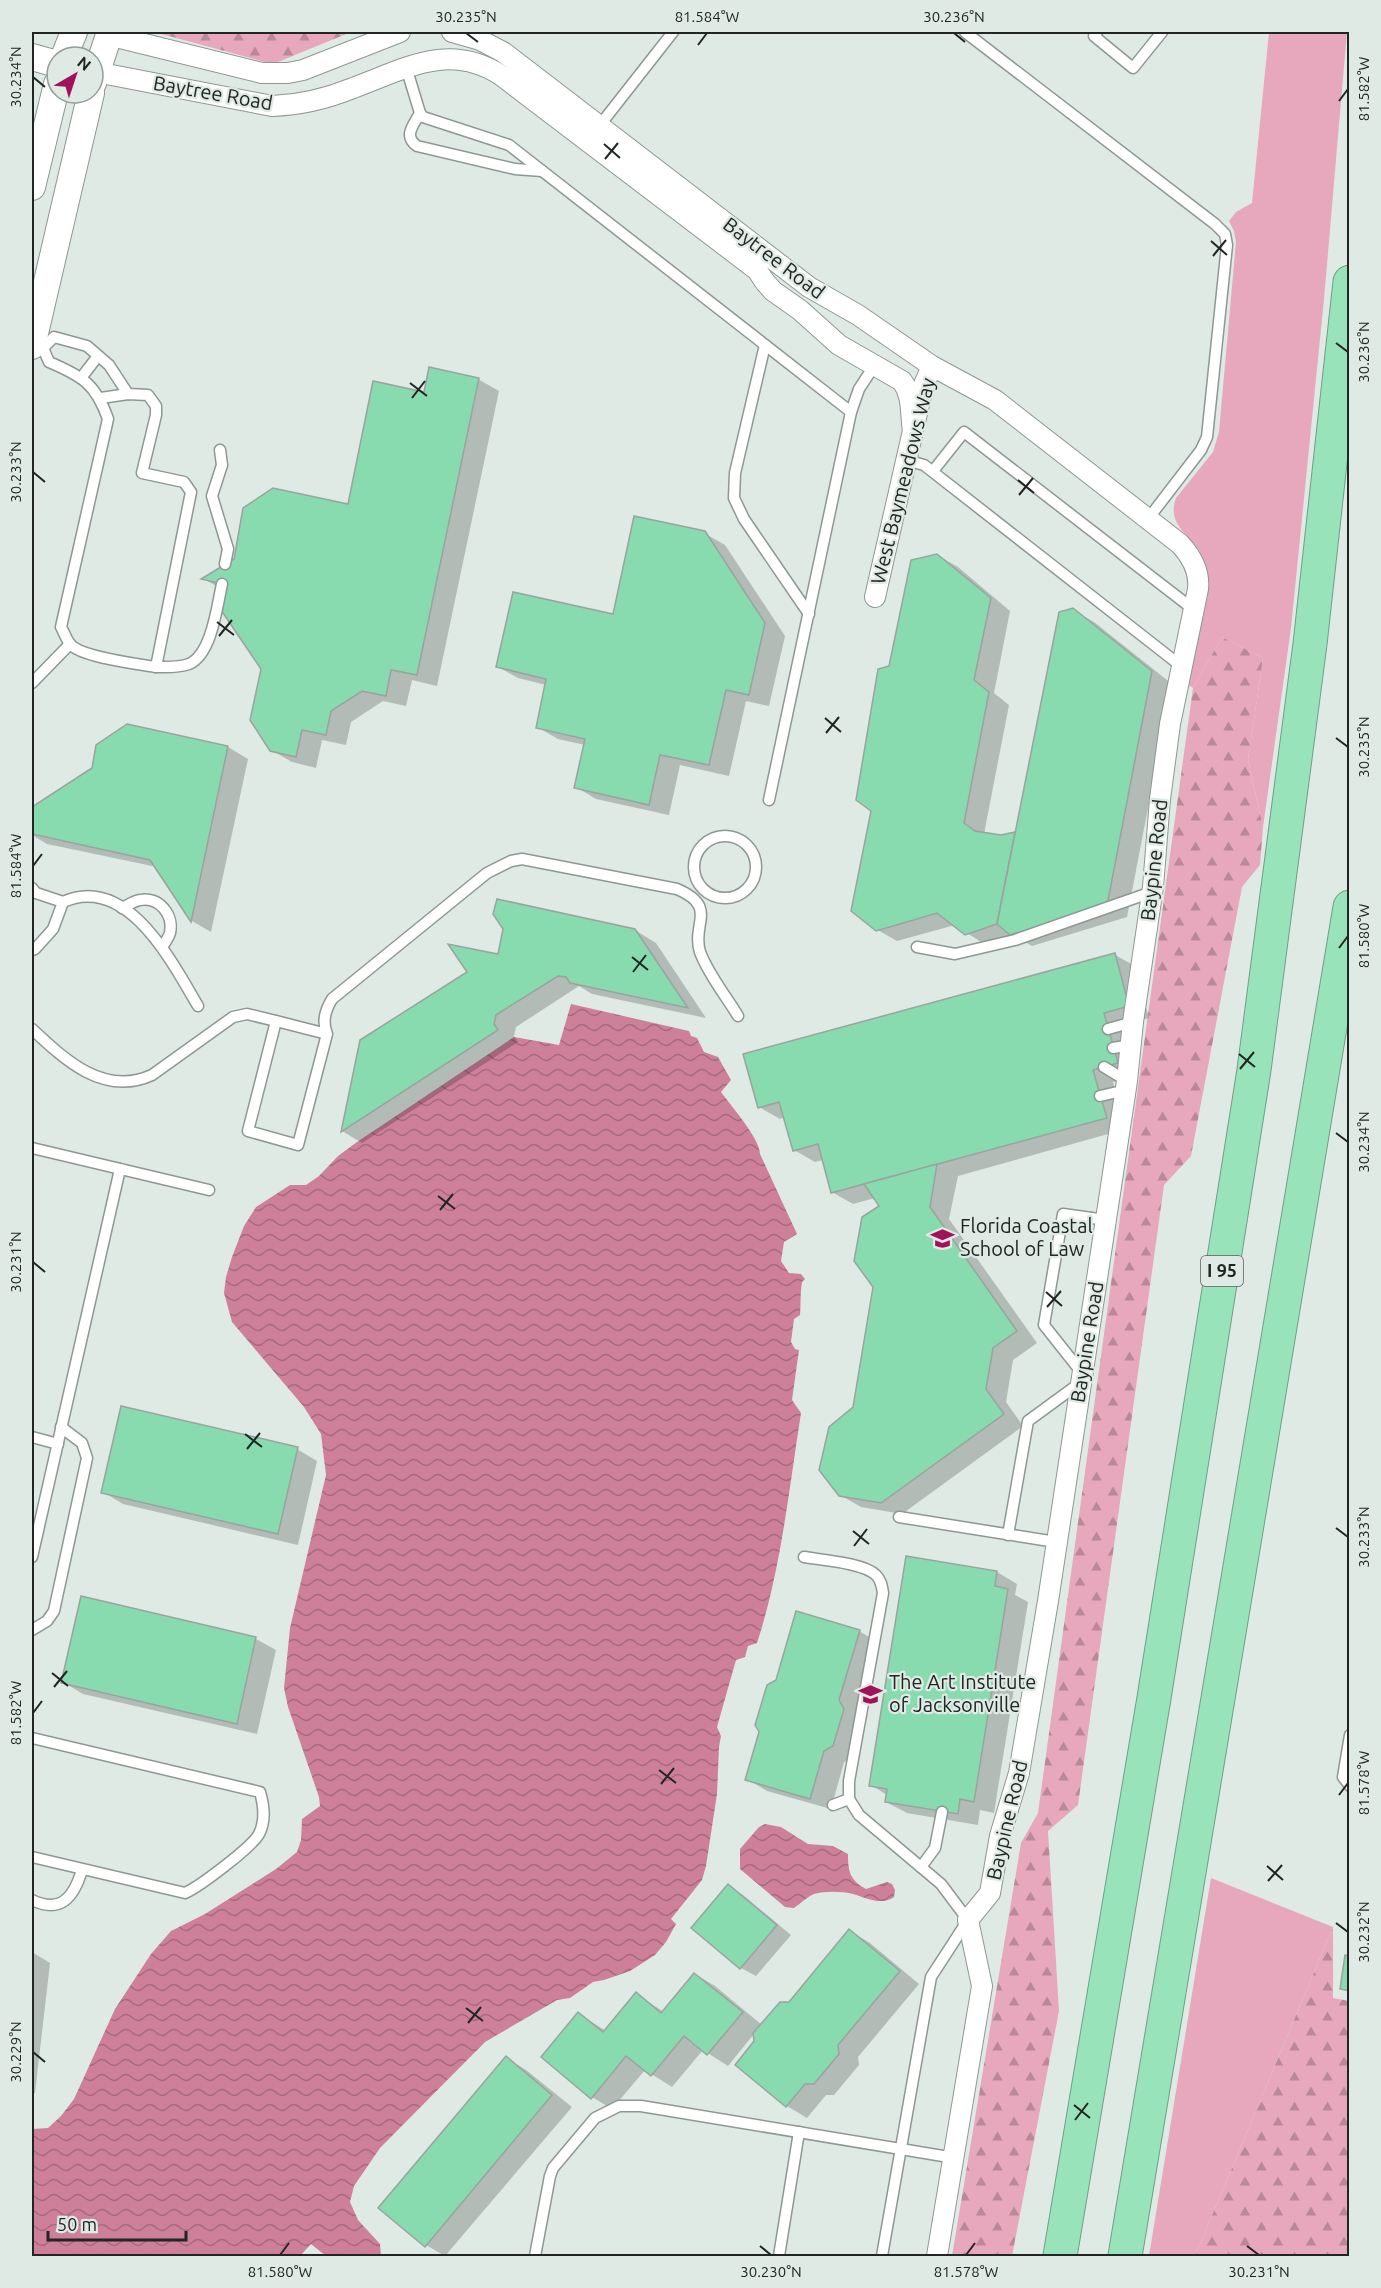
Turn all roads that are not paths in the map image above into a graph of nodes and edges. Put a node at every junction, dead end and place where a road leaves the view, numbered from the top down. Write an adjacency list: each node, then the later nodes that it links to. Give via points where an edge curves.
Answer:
1 (400, 32): 6 (street, Baytree Road, via 288,73 262,73)
2 (452, 32): 13 (street, Baytree Road, via 503,52)
3 (673, 32): 13 (lane)
4 (965, 32): 31 (lane, via 1225,234 1207,437)
5 (1162, 32): 7 (lane, via 1133,68)
6 (103, 33)
7 (1093, 33)
8 (406, 67): 9 (street, Baytree Road, via 297,105 272,106); 12 (lane); 16 (street, Baytree Road, via 454,59 492,69)
9 (105, 82)
10 (52, 105): 15 (street)
11 (87, 105): 19 (street)
12 (420, 113): 14 (lane, via 428,120 506,143); 14 (lane, via 409,134 417,146 515,169)
13 (600, 125): 22 (street, Baytree Road, via 808,287 858,315)
14 (542, 171): 18 (lane)
15 (32, 187)
16 (757, 270): 21 (street, Baytree Road, via 773,291 839,345); 22 (street, Baytree Road, via 793,293 858,346 900,366)
17 (1350, 282): 94 (highway, I 95, via 1310,644 1254,1070)
18 (765, 345): 26 (lane); 36 (lane, via 735,473 734,498 744,519)
19 (34, 346): 20 (lane, via 54,337 87,346); 23 (lane, via 49,362)
20 (98, 356): 23 (lane); 24 (lane, via 109,365)
21 (874, 366): 26 (lane, via 859,389); 27 (street, Baytree Road, via 895,376 908,390)
22 (932, 366): 27 (street, West Baymeadows Way); 31 (street, Baypine Road, via 995,400)
23 (81, 378): 25 (lane)
24 (128, 394): 25 (lane); 39 (lane, via 148,395 156,406 142,473 184,482 191,492)
25 (101, 398): 37 (lane, via 108,419 61,627)
26 (852, 412): 36 (lane)
27 (913, 431): 29 (street, West Baymeadows Way)
28 (220, 450): 32 (lane, via 222,465 212,496 228,549)
29 (906, 460): 30 (lane); 34 (street, West Baymeadows Way)
30 (933, 471): 35 (lane, via 964,432); 38 (lane)
31 (1148, 519): 35 (street, Baypine Road, via 1180,544 1191,559 1198,583)
32 (225, 564)
33 (222, 584): 39 (lane, via 208,641 199,656 190,663)
34 (875, 597)
35 (1193, 609): 38 (street, Baypine Road)
36 (809, 614): 41 (lane)
37 (70, 644): 39 (lane, via 92,655); 40 (lane)
38 (1181, 666): 44 (street, Baypine Road, via 1161,788)
39 (156, 667)
40 (32, 683)
41 (769, 800)
42 (32, 888): 46 (lane)
43 (705, 890): 43 (lane, via 694,865 701,848 726,836 743,843 756,868 749,886 723,898); 45 (lane)
44 (1152, 892): 50 (lane, via 1015,940 965,952 955,954); 55 (street, Baypine Road)
45 (695, 900): 53 (lane, via 702,915 699,949); 58 (lane, via 677,889 535,860 511,861 487,873 332,999 324,1016)
46 (63, 902): 48 (lane, via 77,895 98,895); 51 (lane, via 53,929)
47 (1350, 907): 95 (highway)
48 (122, 908): 49 (lane); 49 (lane, via 139,900 151,900 164,908 170,933)
49 (163, 946): 52 (lane)
50 (917, 947)
51 (32, 950)
52 (198, 1006)
53 (738, 1016)
54 (276, 1021): 56 (lane, via 247,1014 233,1017 152,1075 126,1082 84,1071); 58 (lane); 58 (lane, via 248,1131 298,1145)
55 (1133, 1022): 57 (lane); 60 (street, Baypine Road, via 1122,1046)
56 (32, 1029)
57 (1108, 1029)
58 (327, 1034)
59 (1104, 1067): 60 (lane)
60 (1126, 1085): 61 (lane); 65 (street, Baypine Road)
61 (1100, 1096)
62 (32, 1148): 63 (lane)
63 (120, 1169): 64 (lane); 67 (lane)
64 (209, 1190)
65 (1106, 1220): 66 (street, Baypine Road); 66 (lane, via 1063,1214 1044,1325)
66 (1081, 1378): 71 (lane, via 1028,1421); 72 (street, Baypine Road)
67 (61, 1427): 69 (lane); 75 (lane, via 82,1443 87,1458 54,1611)
68 (32, 1437): 69 (lane)
69 (58, 1444): 73 (lane)
70 (899, 1517): 71 (lane)
71 (1008, 1535): 72 (lane)
72 (1056, 1542): 86 (street, Baypine Road, via 1019,1773 1000,1836 990,1893)
73 (32, 1557)
74 (804, 1557): 79 (lane, via 862,1568 875,1574 882,1586)
75 (32, 1630)
76 (1350, 1735): 78 (lane, via 1343,1777)
77 (32, 1738): 84 (lane, via 260,1792 264,1806 258,1835 195,1889 177,1892)
78 (1350, 1786)
79 (849, 1799): 80 (lane); 83 (lane, via 859,1815)
80 (833, 1805)
81 (942, 1812): 83 (lane, via 935,1848)
82 (32, 1857): 84 (lane)
83 (921, 1867): 86 (lane, via 941,1884)
84 (82, 1870): 85 (lane, via 77,1888 68,1899 56,1905)
85 (32, 1900)
86 (968, 1920): 88 (lane, via 931,1977); 89 (street, via 982,1986)
87 (800, 2132): 88 (lane); 90 (lane, via 641,2106 613,2108 592,2121 551,2172); 91 (lane)
88 (900, 2149): 89 (lane); 92 (lane)
89 (955, 2158): 93 (street)
90 (535, 2256)
91 (779, 2256)
92 (882, 2256)
93 (938, 2256)
94 (1060, 2256)
95 (1125, 2256)

